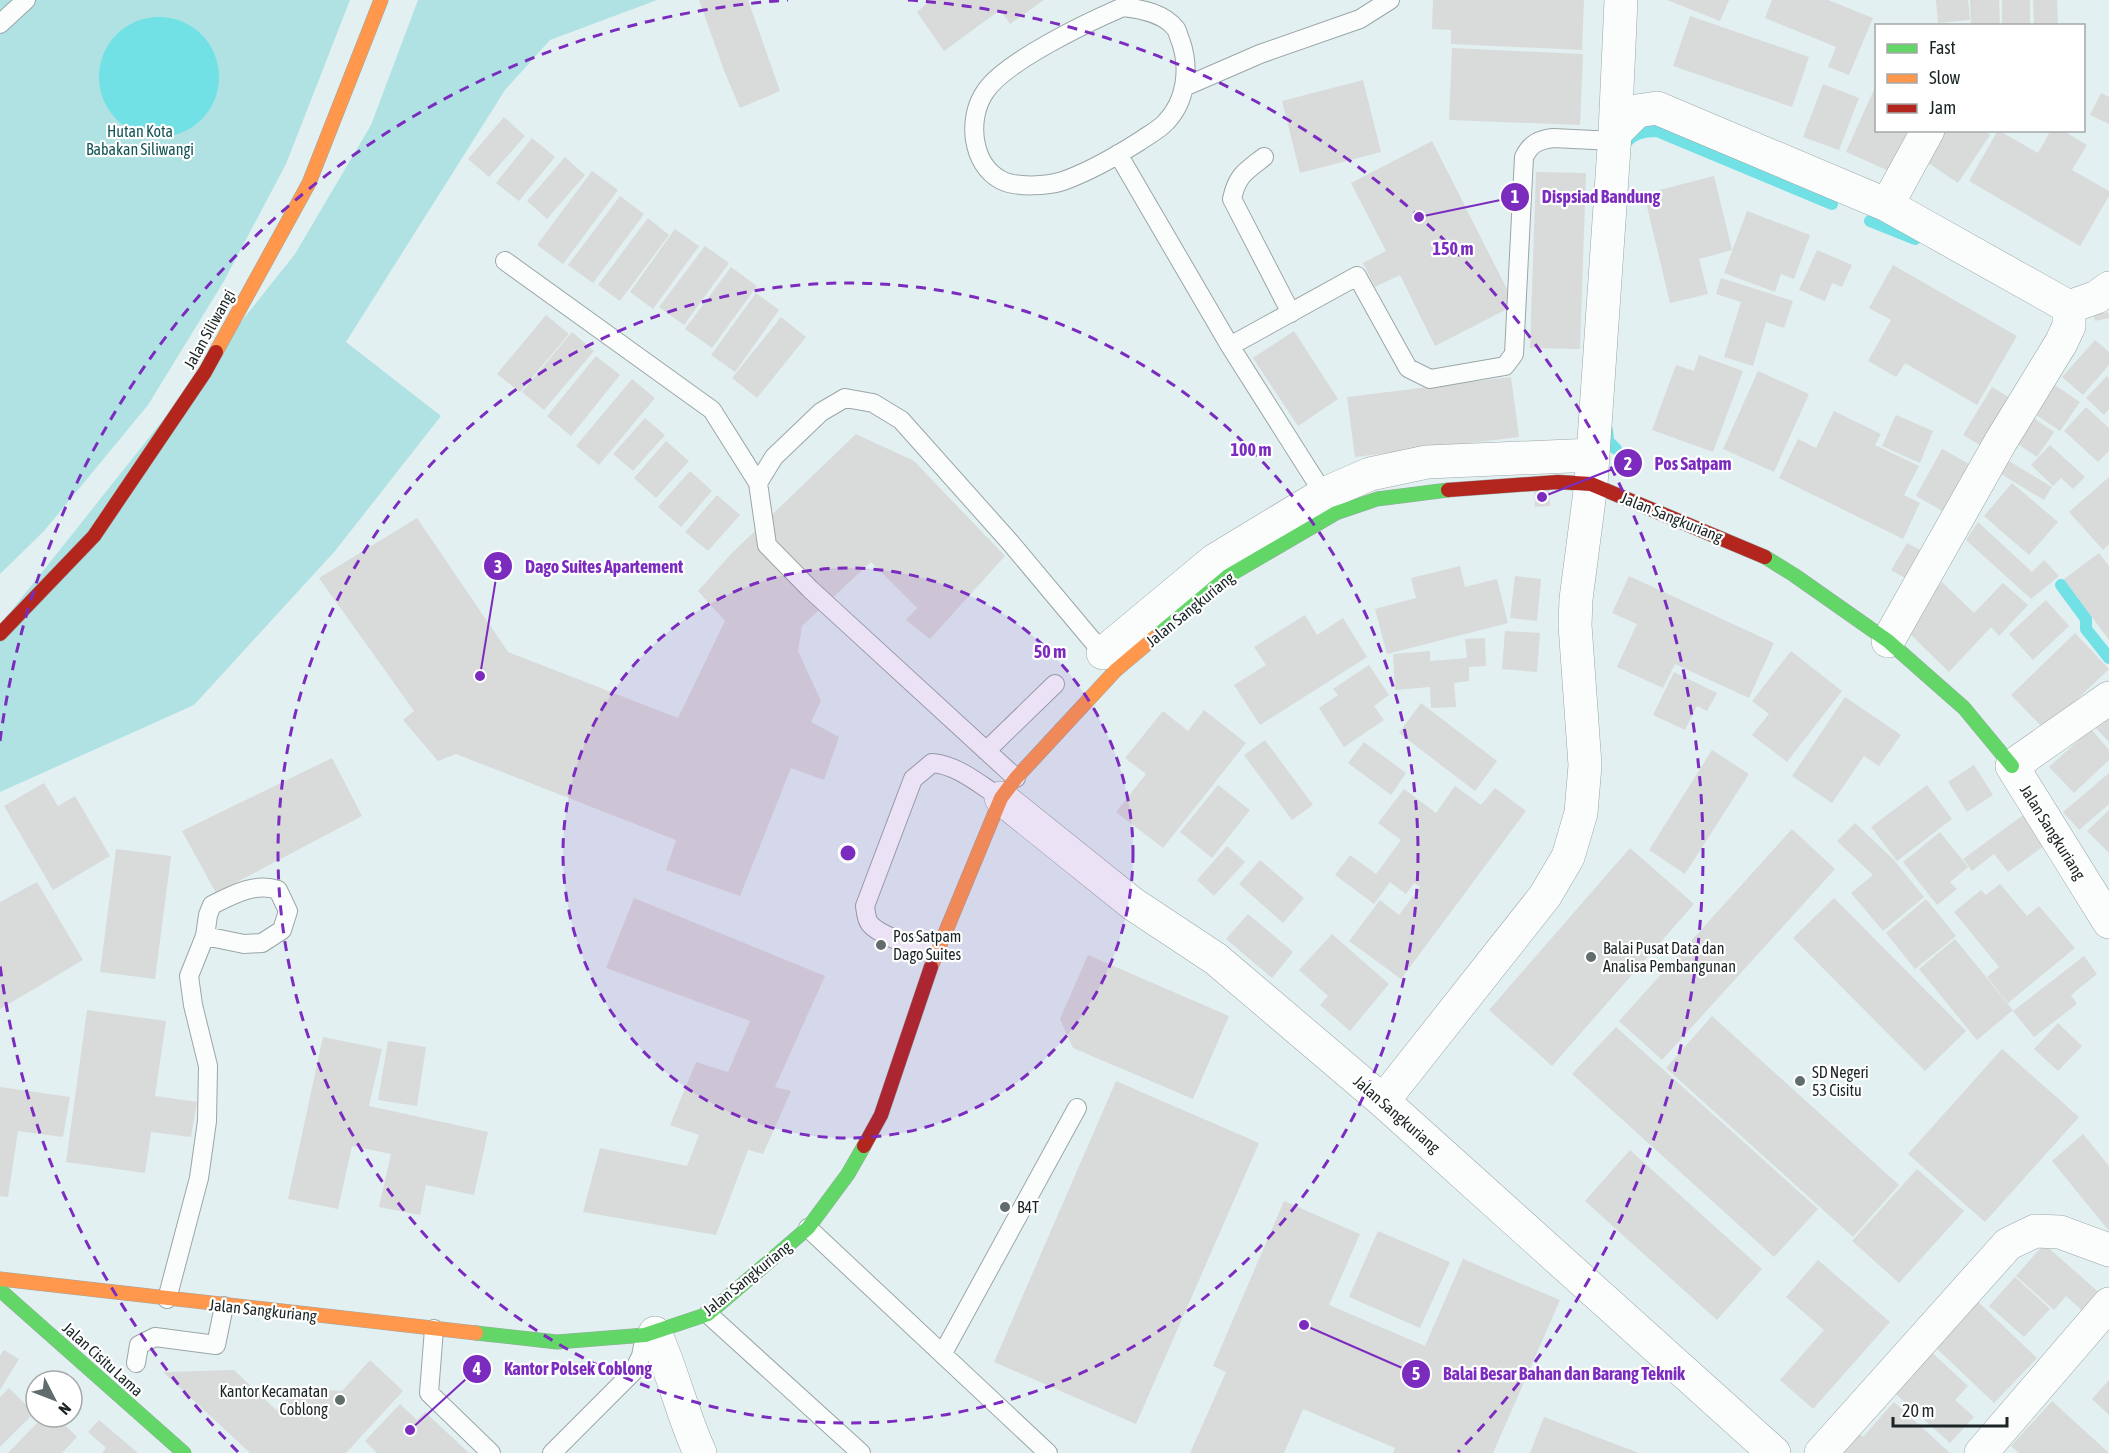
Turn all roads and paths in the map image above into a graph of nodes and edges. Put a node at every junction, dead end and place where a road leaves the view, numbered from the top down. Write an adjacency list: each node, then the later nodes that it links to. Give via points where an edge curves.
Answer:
1 (26, 0): 5 (lane)
2 (381, 0): 20 (street, Jalan Siliwangi, via 309,183 205,372 94,536)
3 (1390, 0): 6 (lane, via 1360,19 1260,54)
4 (1621, 0): 8 (street)
5 (0, 24)
6 (1184, 87): 9 (lane, via 1179,104 1165,123); 9 (lane, via 1186,58 1176,30 1143,9 1123,7 998,76 975,111 974,135 979,154 986,168 1002,181 1027,186 1059,182 1088,172)
7 (1927, 132): 11 (street)
8 (1615, 137): 11 (street, via 1636,111 1657,108); 15 (lane, via 1544,139 1534,143 1524,156 1514,354 1505,366 1430,379 1408,368 1357,276); 17 (street)
9 (1118, 154): 16 (lane)
10 (1264, 157): 15 (lane, via 1236,182 1233,199)
11 (1887, 204): 14 (street)
12 (505, 261): 18 (lane, via 712,410)
13 (2109, 288): 14 (street)
14 (2069, 308): 21 (street, via 2069,326 2061,343)
15 (1291, 313): 16 (lane)
16 (1230, 346): 19 (lane)
17 (1592, 470): 19 (street, via 1427,462 1370,474); 21 (street, Jalan Sangkuriang, via 1767,558); 31 (street, via 1575,626 1585,765 1581,813 1568,857 1545,896)
18 (758, 483): 22 (lane, via 774,457 821,412 844,398 873,403 901,420); 25 (lane, via 767,545 810,590)
19 (1330, 503): 22 (street, via 1215,560)
20 (0, 633)
21 (1888, 641): 26 (street, Jalan Sangkuriang, via 1964,708)
22 (1110, 661): 27 (street, Jalan Sangkuriang)
23 (1055, 684): 25 (lane)
24 (2109, 698): 26 (street)
25 (986, 751): 27 (lane)
26 (2012, 766): 28 (street, Jalan Sangkuriang)
27 (1009, 788): 30 (street, Jalan Sangkuriang); 30 (lane, via 944,764 932,763 913,779 865,906 870,924 879,931); 31 (street, Jalan Sangkuriang, via 1133,904 1216,959)
28 (2109, 922)
29 (205, 936): 29 (lane, via 244,944 262,943 282,930 288,911 278,890 267,886 248,889 212,905); 37 (lane, via 189,976 208,1066 207,1121 199,1178)
30 (935, 955): 33 (street, Jalan Sangkuriang, via 880,1114 848,1174)
31 (1383, 1101): 51 (street, Jalan Sangkuriang)
32 (1077, 1108): 43 (lane)
33 (808, 1228): 40 (street, Jalan Sangkuriang); 43 (lane)
34 (2109, 1250): 52 (street, via 2060,1232 2035,1231 2008,1244)
35 (0, 1279): 37 (street, Jalan Sangkuriang)
36 (0, 1290): 45 (street, Jalan Cisitu Lama)
37 (167, 1299): 39 (street, Jalan Sangkuriang)
38 (2109, 1304): 53 (street)
39 (224, 1306): 41 (street, Jalan Sangkuriang); 44 (lane, via 216,1346 155,1337 139,1345)
40 (708, 1314): 42 (street, Jalan Sangkuriang); 49 (lane)
41 (434, 1329): 42 (street, Jalan Sangkuriang, via 556,1342); 46 (lane, via 429,1393)
42 (650, 1334): 47 (lane, via 633,1372); 48 (street, via 672,1375)
43 (943, 1353): 50 (lane)
44 (136, 1364)
45 (184, 1453)
46 (491, 1453)
47 (552, 1453)
48 (700, 1453)
49 (861, 1453)
50 (1048, 1453)
51 (1774, 1453)
52 (1821, 1453)
53 (1981, 1453)

